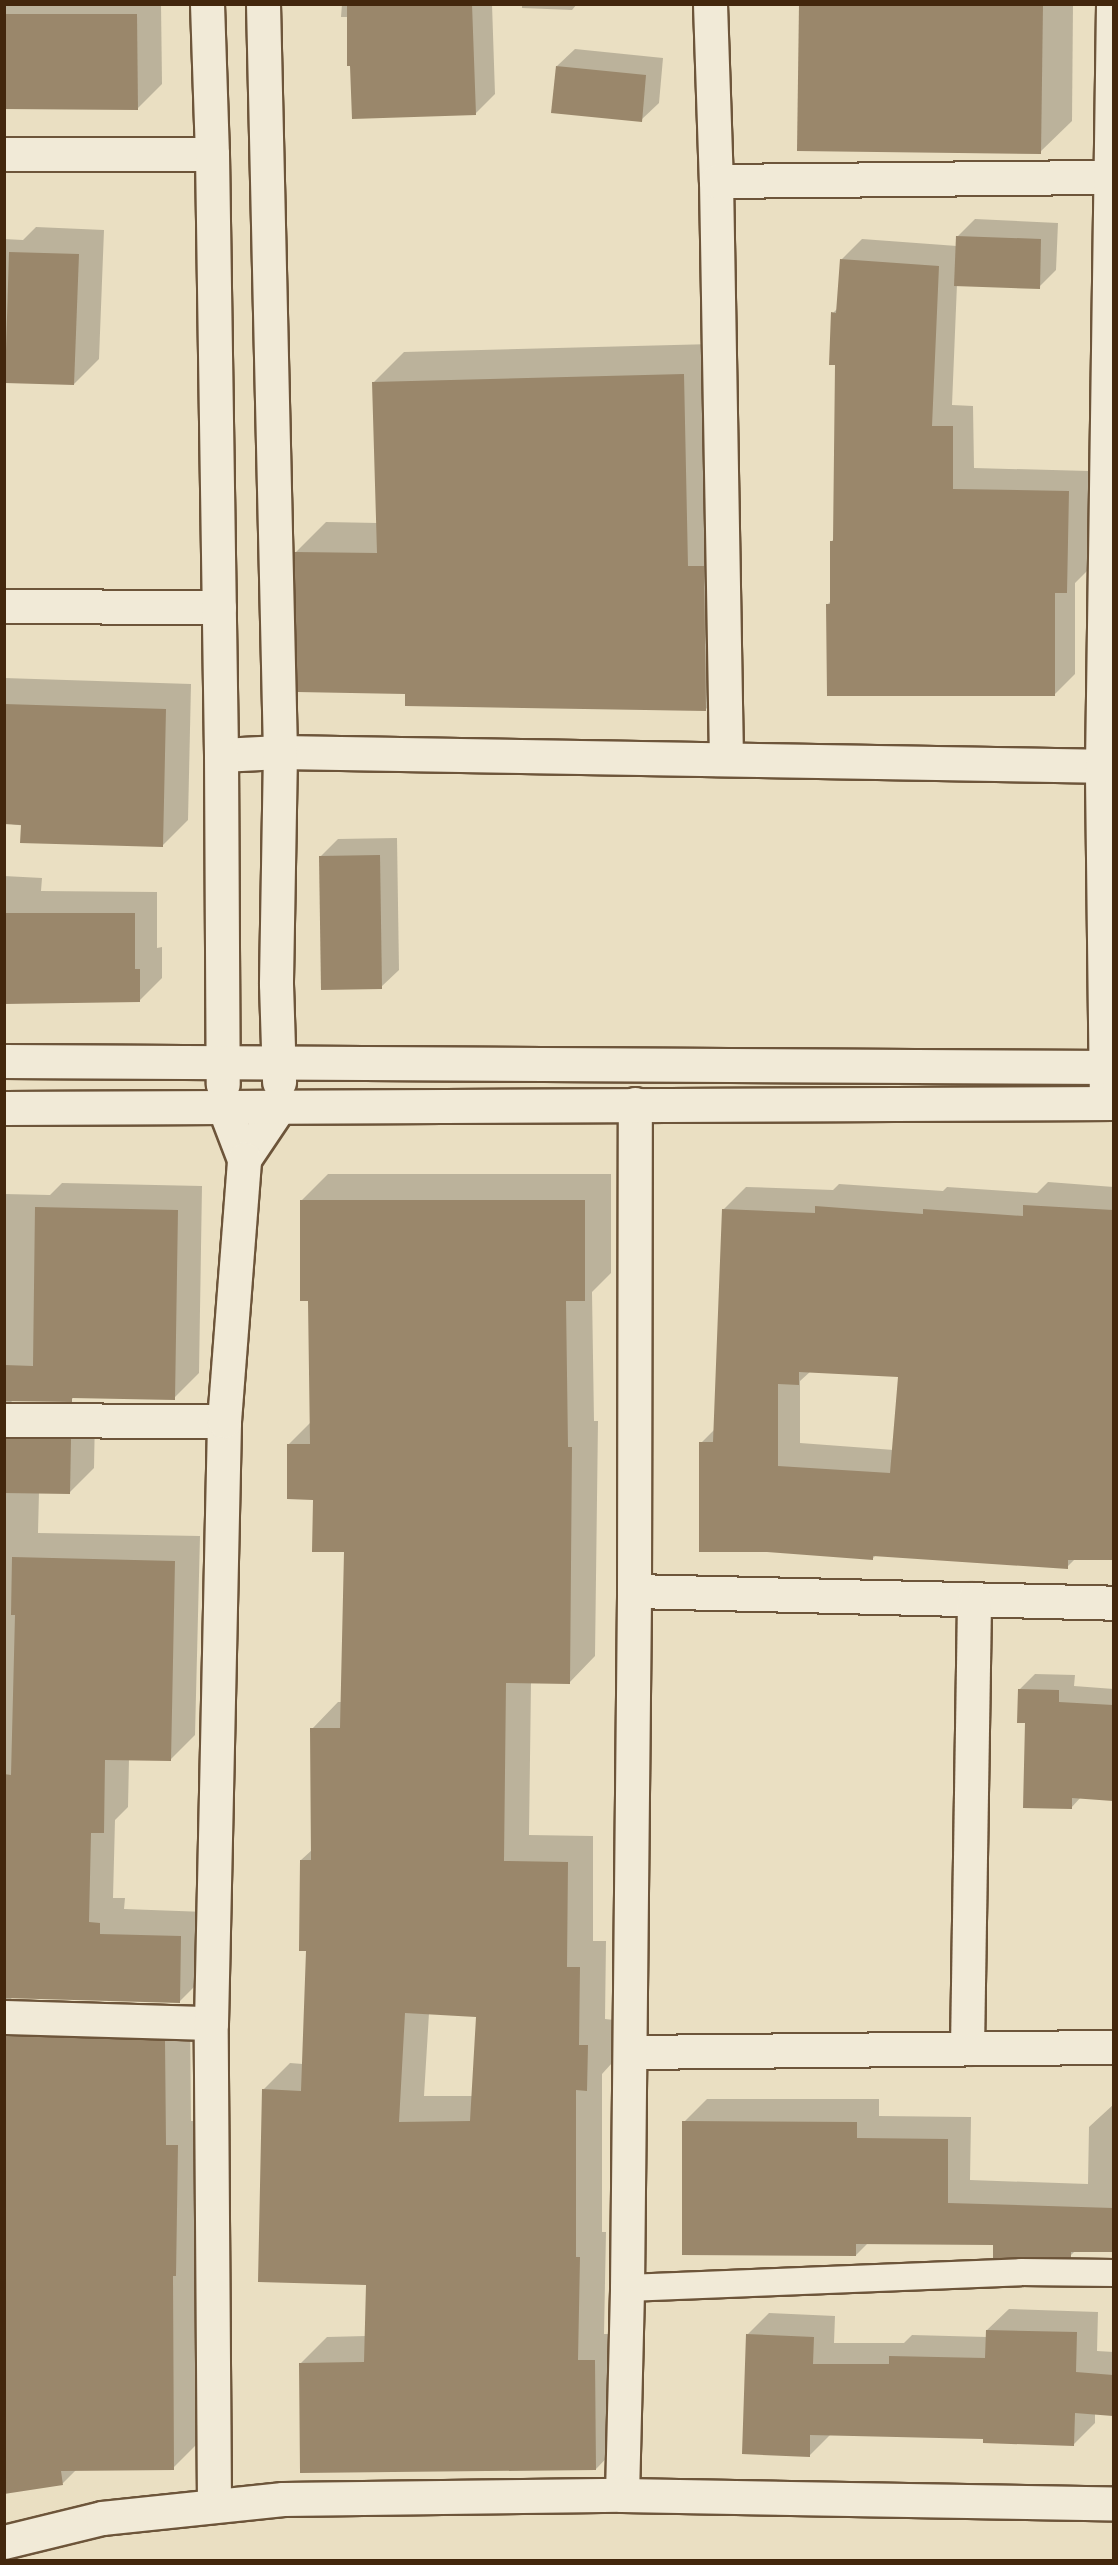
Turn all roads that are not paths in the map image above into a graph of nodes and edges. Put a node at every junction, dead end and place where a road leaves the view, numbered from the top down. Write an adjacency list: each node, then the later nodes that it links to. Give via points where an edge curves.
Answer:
1 (207, 4): 6 (street)
2 (263, 4): 12 (street)
3 (710, 4): 8 (street)
4 (1113, 4): 7 (street)
5 (4, 154): 6 (street)
6 (212, 154): 11 (street)
7 (1110, 177): 8 (street); 9 (street)
8 (716, 181): 14 (street)
9 (1109, 514): 15 (street)
10 (4, 606): 11 (street)
11 (219, 607): 13 (street)
12 (280, 752): 13 (street); 14 (street); 18 (street)
13 (222, 755): 17 (street)
14 (726, 759): 15 (street)
15 (1108, 765): 19 (street)
16 (4, 1061): 17 (street)
17 (223, 1062): 18 (street); 22 (street)
18 (278, 1062): 19 (street); 23 (street)
19 (1110, 1067): 20 (street)
20 (1110, 1103): 21 (street)
21 (635, 1104): 23 (street); 28 (street)
22 (224, 1107): 23 (street); 24 (street); 25 (street)
23 (279, 1107): 25 (street)
24 (4, 1108)
25 (244, 1159): 27 (street)
26 (4, 1420): 27 (street)
27 (224, 1421): 32 (street)
28 (634, 1591): 29 (street); 35 (street)
29 (974, 1599): 30 (street); 34 (street)
30 (1113, 1603)
31 (4, 2017): 32 (street)
32 (211, 2023): 39 (street)
33 (1113, 2047): 34 (street)
34 (967, 2048): 35 (street)
35 (630, 2052): 37 (street)
36 (1113, 2273): 37 (lane, via 1021,2272)
37 (627, 2288): 38 (street)
38 (622, 2495): 39 (street, via 284,2499); 40 (street)
39 (214, 2505): 41 (street, via 102,2518)
40 (1113, 2505)
41 (4, 2542)

